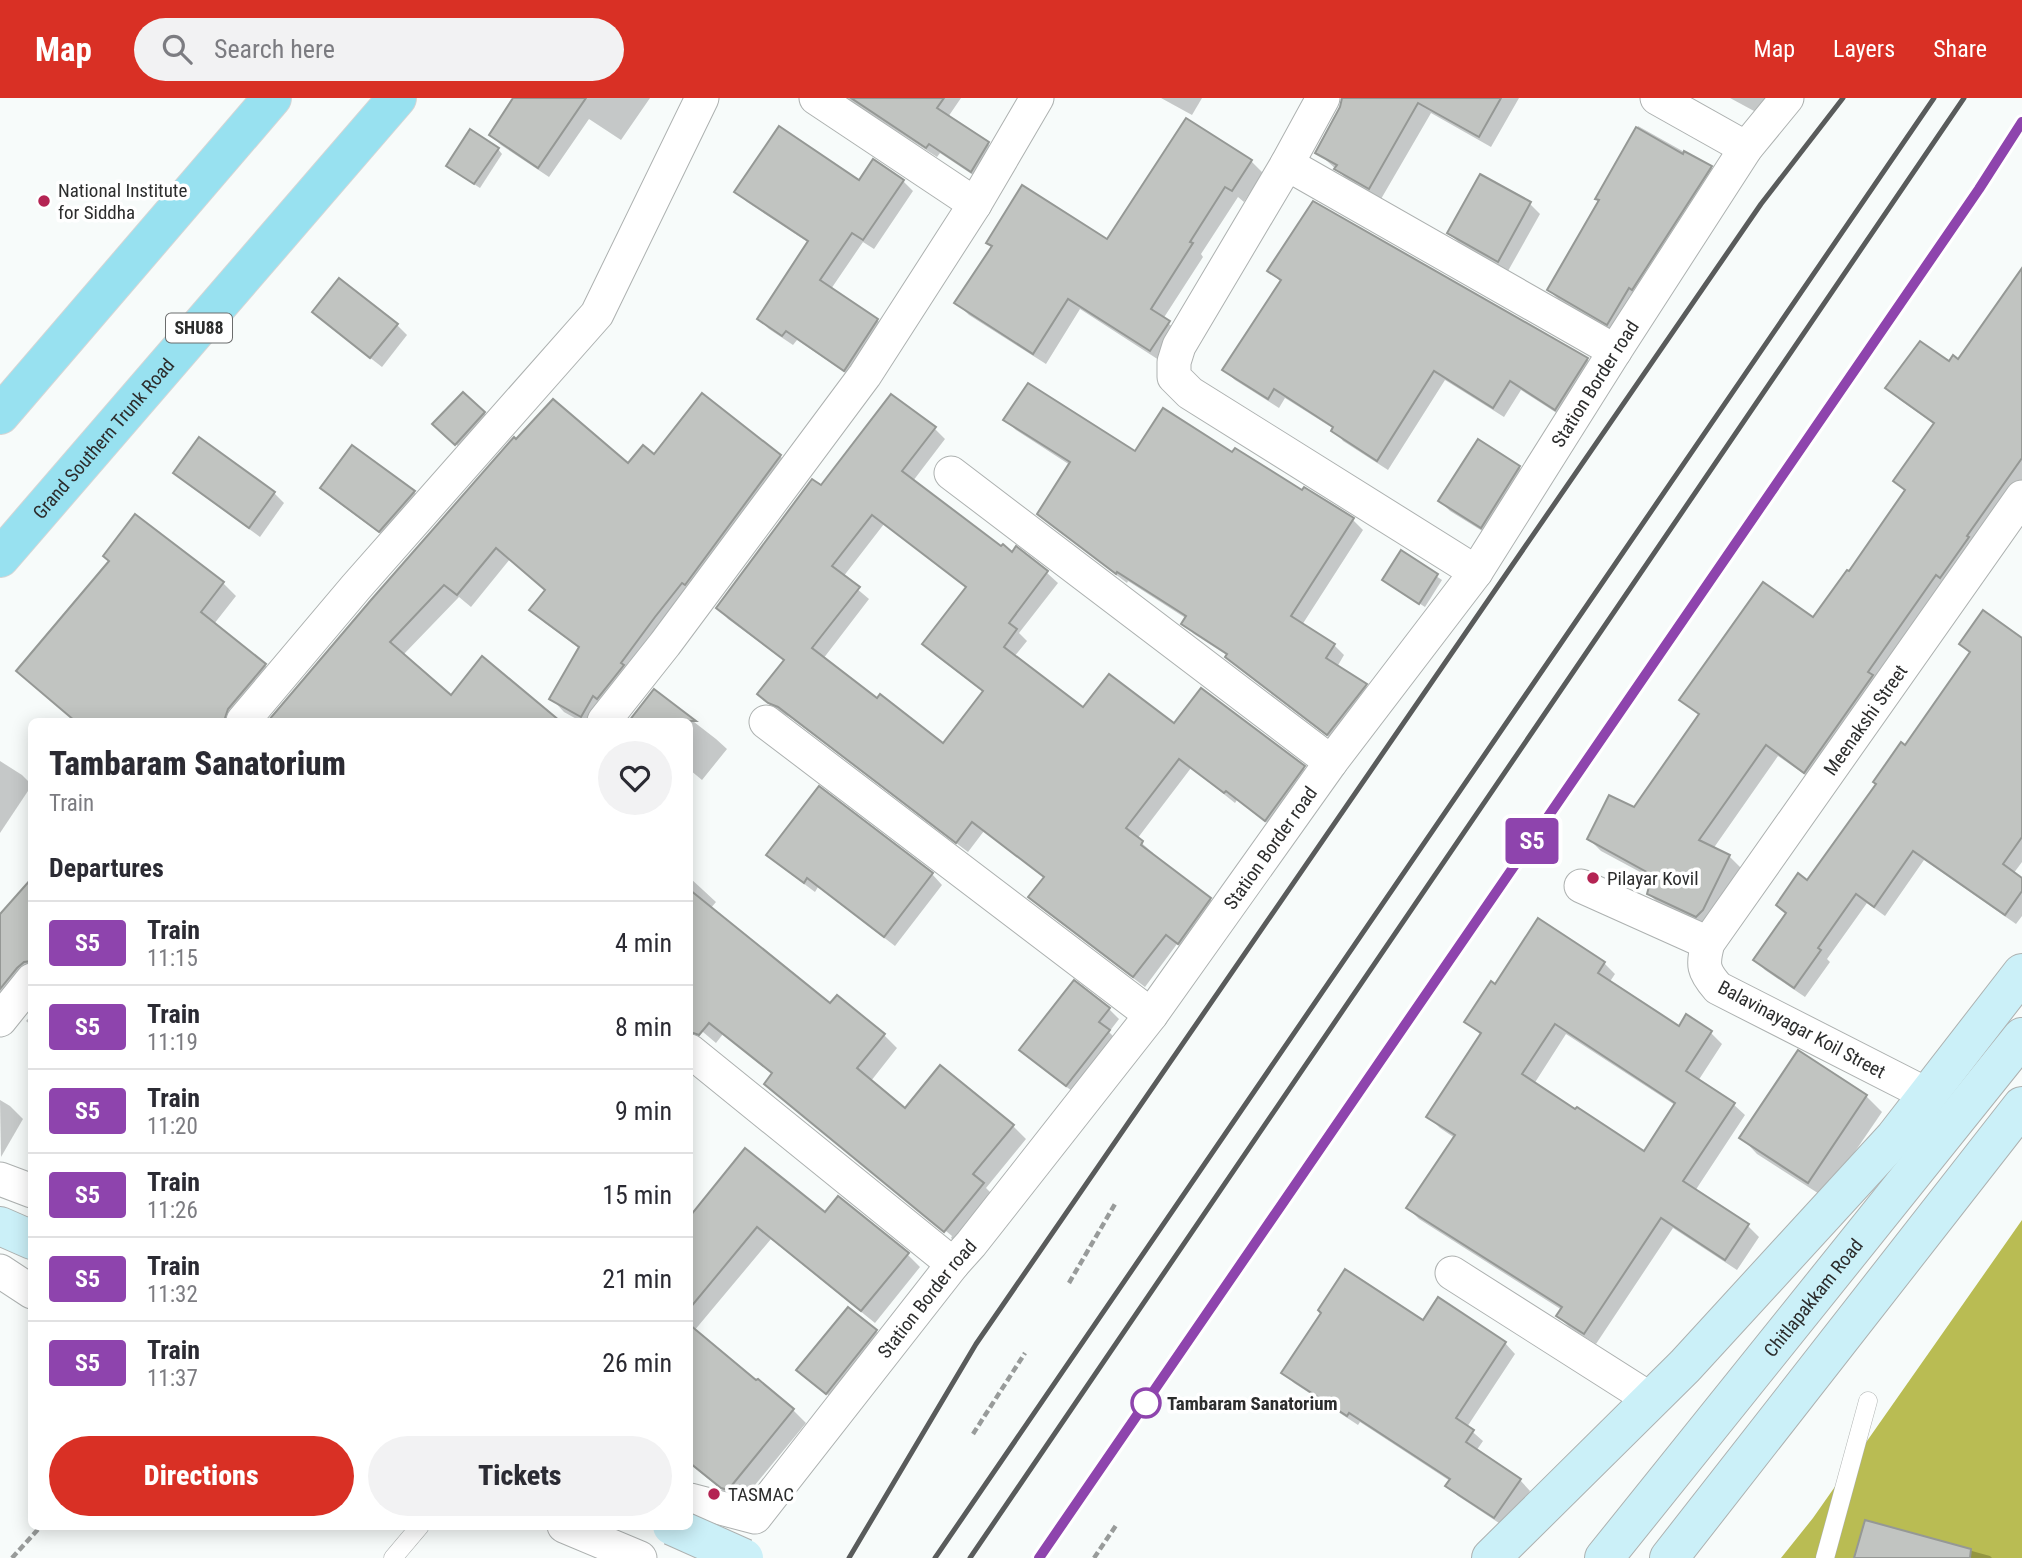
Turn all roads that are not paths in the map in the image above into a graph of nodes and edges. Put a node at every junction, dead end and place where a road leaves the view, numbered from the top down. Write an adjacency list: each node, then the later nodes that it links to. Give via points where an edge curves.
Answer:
1 (272, 98): 13 (main road)
2 (397, 98): 16 (main road, Grand Southern Trunk Road / SHU88)
3 (702, 98): 18 (street, via 597,314)
4 (816, 98): 11 (street)
5 (1037, 98): 11 (street)
6 (1322, 98): 10 (street)
7 (1657, 98): 9 (street)
8 (1787, 98): 9 (street, Station Border road)
9 (1746, 148): 12 (street, Station Border road)
10 (1287, 164): 12 (street); 17 (street, via 1179,345 1174,377 1190,393)
11 (975, 204): 19 (street, via 865,375)
12 (1615, 351): 17 (street, Station Border road)
13 (0, 415)
14 (951, 473): 21 (street)
15 (2022, 497): 23 (street, Meenakshi Street)
16 (0, 558)
17 (1476, 572): 21 (street, Station Border road)
18 (246, 718)
19 (606, 718)
20 (766, 722): 26 (street)
21 (1331, 762): 26 (street, Station Border road)
22 (1581, 886): 23 (street)
23 (1708, 943): 30 (street, Balavinayagar Koil Street, via 1703,960 1706,975 1718,988)
24 (2022, 973): 30 (street)
25 (28, 985): 27 (street)
26 (1151, 1015): 36 (street, Station Border road)
27 (0, 1020)
28 (2022, 1037): 50 (street, Chitlapakkam Road)
29 (693, 1053): 36 (street)
30 (1928, 1095): 38 (street, via 1886,1147)
31 (2022, 1106): 51 (street)
32 (0, 1179): 33 (street)
33 (28, 1190)
34 (0, 1226): 35 (street)
35 (28, 1238)
36 (953, 1264): 40 (street, Station Border road, via 755,1517)
37 (1452, 1273): 38 (street)
38 (1650, 1399): 49 (street)
39 (1868, 1401): 52 (lane)
40 (693, 1501)
41 (417, 1530): 45 (lane)
42 (574, 1530): 46 (street)
43 (674, 1530): 47 (street, via 675,1539)
44 (683, 1530): 48 (street, bridge)
45 (393, 1558)
46 (640, 1558)
47 (653, 1558)
48 (744, 1558)
49 (1490, 1558)
50 (1604, 1558)
51 (1669, 1558)
52 (1825, 1558)

